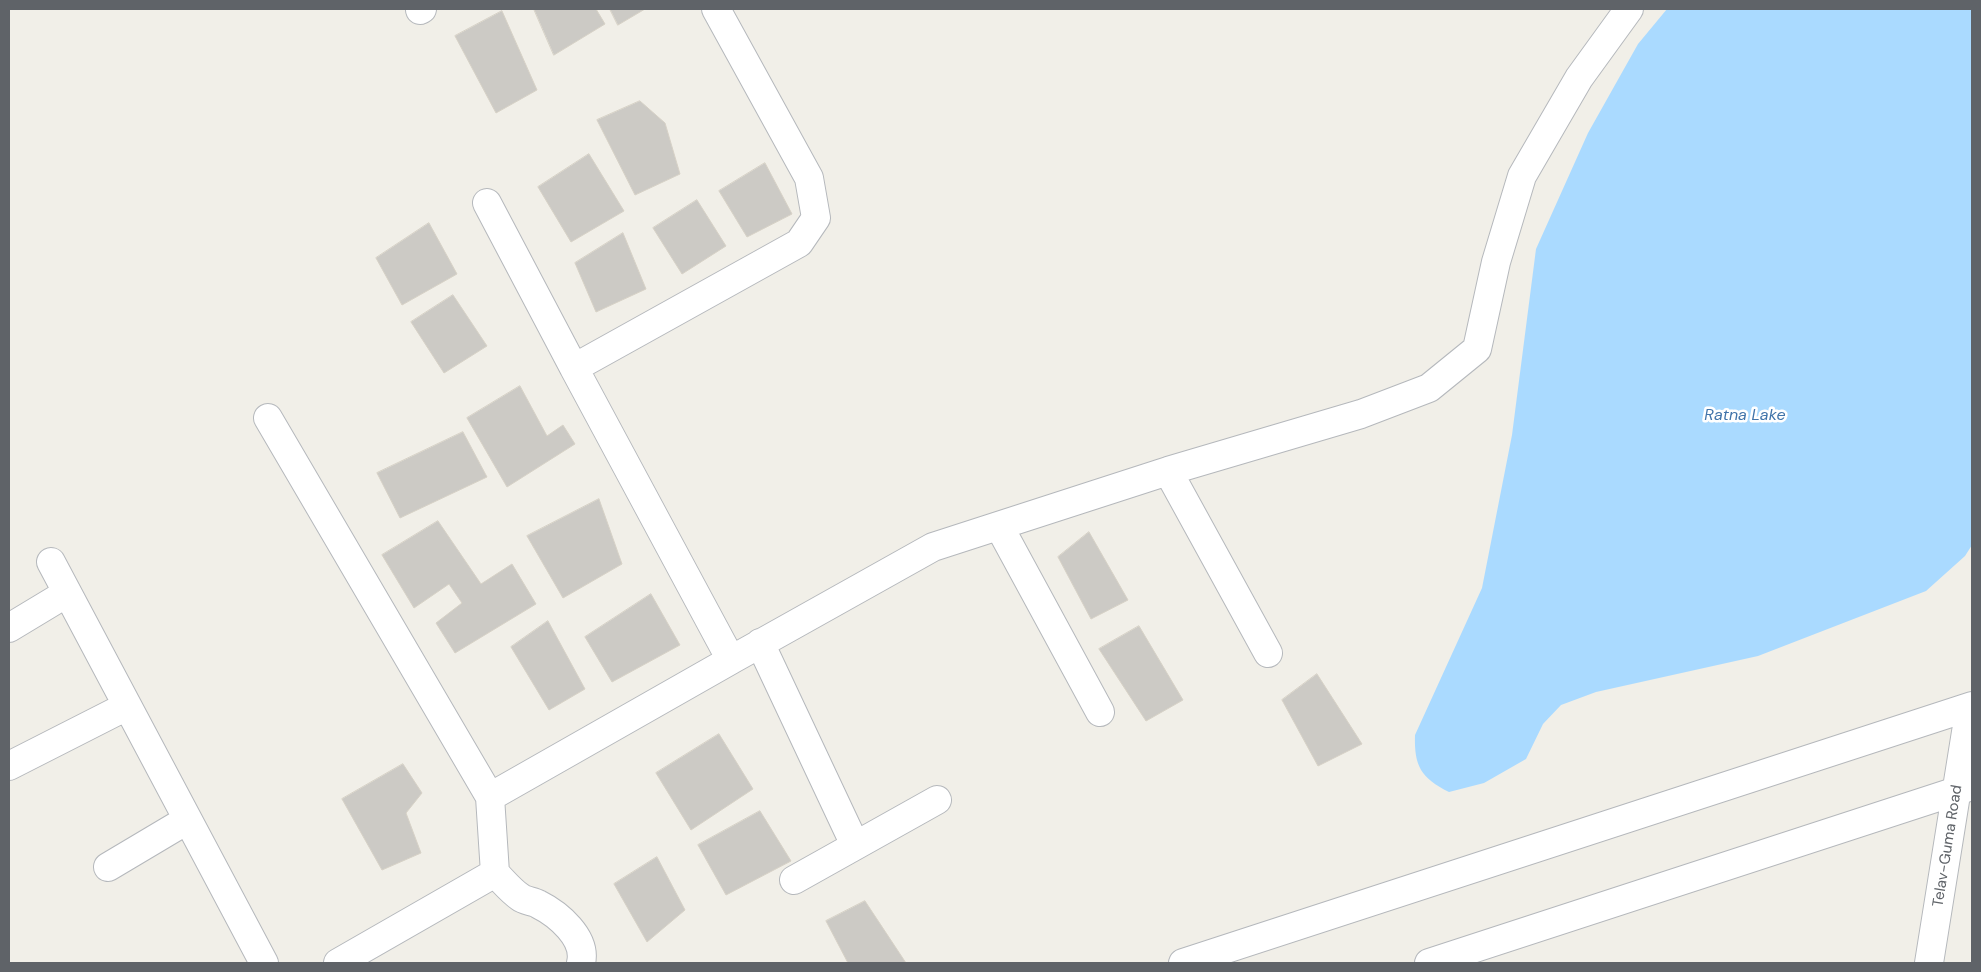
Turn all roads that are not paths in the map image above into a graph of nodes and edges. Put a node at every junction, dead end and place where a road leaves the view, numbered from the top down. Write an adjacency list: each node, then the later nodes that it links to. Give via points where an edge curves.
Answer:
1 (716, 9): 4 (street, via 809,178 816,218 799,243)
2 (1629, 9): 6 (street, via 1579,78 1522,176 1496,262 1477,349 1429,388 1361,414)
3 (487, 203): 4 (street)
4 (574, 368): 13 (street)
5 (268, 418): 19 (street)
6 (1168, 471): 7 (street); 12 (street)
7 (999, 526): 11 (street, via 933,547); 16 (street)
8 (52, 562): 9 (street)
9 (67, 592): 10 (street); 15 (street)
10 (9, 628)
11 (760, 643): 13 (street); 22 (street)
12 (1268, 653)
13 (731, 660): 19 (street)
14 (1971, 704): 18 (street, Telav-Guma Road); 29 (street)
15 (127, 706): 17 (street); 21 (street)
16 (1100, 712)
17 (9, 766)
18 (1964, 789): 30 (street); 31 (street, Telav-Guma Road)
19 (490, 796): 24 (street)
20 (937, 800): 22 (street)
21 (188, 820): 23 (street); 26 (street)
22 (856, 845): 25 (street)
23 (108, 868)
24 (495, 873): 27 (street); 28 (street, via 521,898 555,914 575,935)
25 (794, 880)
26 (264, 963)
27 (338, 963)
28 (581, 963)
29 (1183, 963)
30 (1429, 963)
31 (1929, 963)

